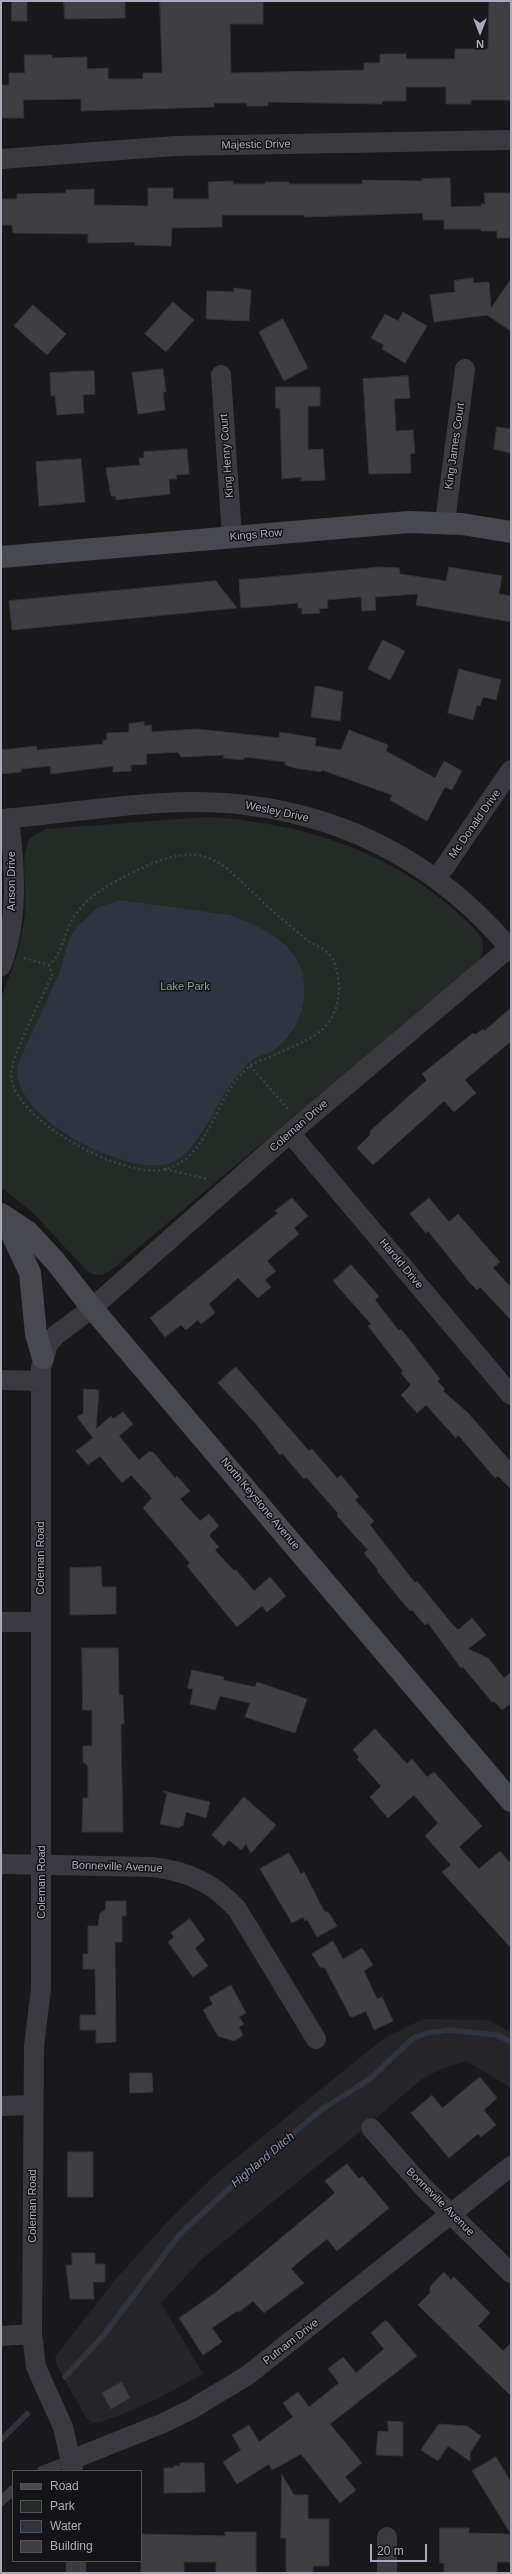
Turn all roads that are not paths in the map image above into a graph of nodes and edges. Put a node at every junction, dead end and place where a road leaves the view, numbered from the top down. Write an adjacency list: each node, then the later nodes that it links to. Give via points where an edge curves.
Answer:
1 (511, 140): 2 (street, Majestic Drive, via 175,146)
2 (1, 159)
3 (465, 369): 5 (street, King James Court)
4 (221, 375): 7 (street, King Henry Court)
5 (445, 522): 6 (street, Kings Row); 7 (street, Kings Row, via 409,522)
6 (511, 532)
7 (232, 536): 8 (street, Kings Row)
8 (1, 557)
9 (511, 770): 11 (street, Mc Donald Drive)
10 (5, 819): 11 (street, Wesley Drive, via 168,804 244,805 290,812 333,825 375,843); 13 (street, Anson Drive, via 14,894 8,941)
11 (437, 878): 12 (street, Wesley Drive, via 480,917)
12 (510, 949): 14 (street, Coleman Drive)
13 (9, 961)
14 (291, 1124): 16 (street, Coleman Drive); 20 (street, Harold Drive)
15 (3, 1216): 16 (street, North Keystone Avenue, via 28,1232); 17 (street, via 30,1274 36,1334)
16 (92, 1308): 17 (street, Coleman Road, via 56,1335 48,1344); 23 (street, North Keystone Avenue)
17 (43, 1358): 19 (street, Coleman Road)
18 (1, 1380): 19 (street)
19 (41, 1381): 22 (street, Coleman Road)
20 (511, 1395)
21 (1, 1622): 22 (street)
22 (41, 1622): 25 (street, Coleman Road)
23 (511, 1801)
24 (1, 1864): 25 (street, Bonneville Avenue)
25 (42, 1864): 26 (street, Bonneville Avenue, via 169,1869 188,1874 212,1886 238,1910); 27 (street, Coleman Road, via 41,1989 34,2046)
26 (316, 2038)
27 (33, 2105): 28 (street); 33 (street, Coleman Road)
28 (1, 2106)
29 (371, 2128): 31 (street, Bonneville Avenue, via 419,2183)
30 (511, 2166): 31 (street, Putnam Drive)
31 (451, 2213): 32 (street, Bonneville Avenue); 35 (street, Putnam Drive, via 248,2375 190,2410)
32 (511, 2273)
33 (32, 2334): 34 (street); 35 (street, Coleman Road, via 36,2367 63,2427)
34 (1, 2336)
35 (72, 2465): 36 (lane, Putnam Drive)
36 (47, 2470)
37 (12, 2491): 38 (lane)
38 (1, 2501)
39 (387, 2537): 42 (street)
40 (76, 2562): 41 (street)
41 (76, 2573)
42 (387, 2573)

